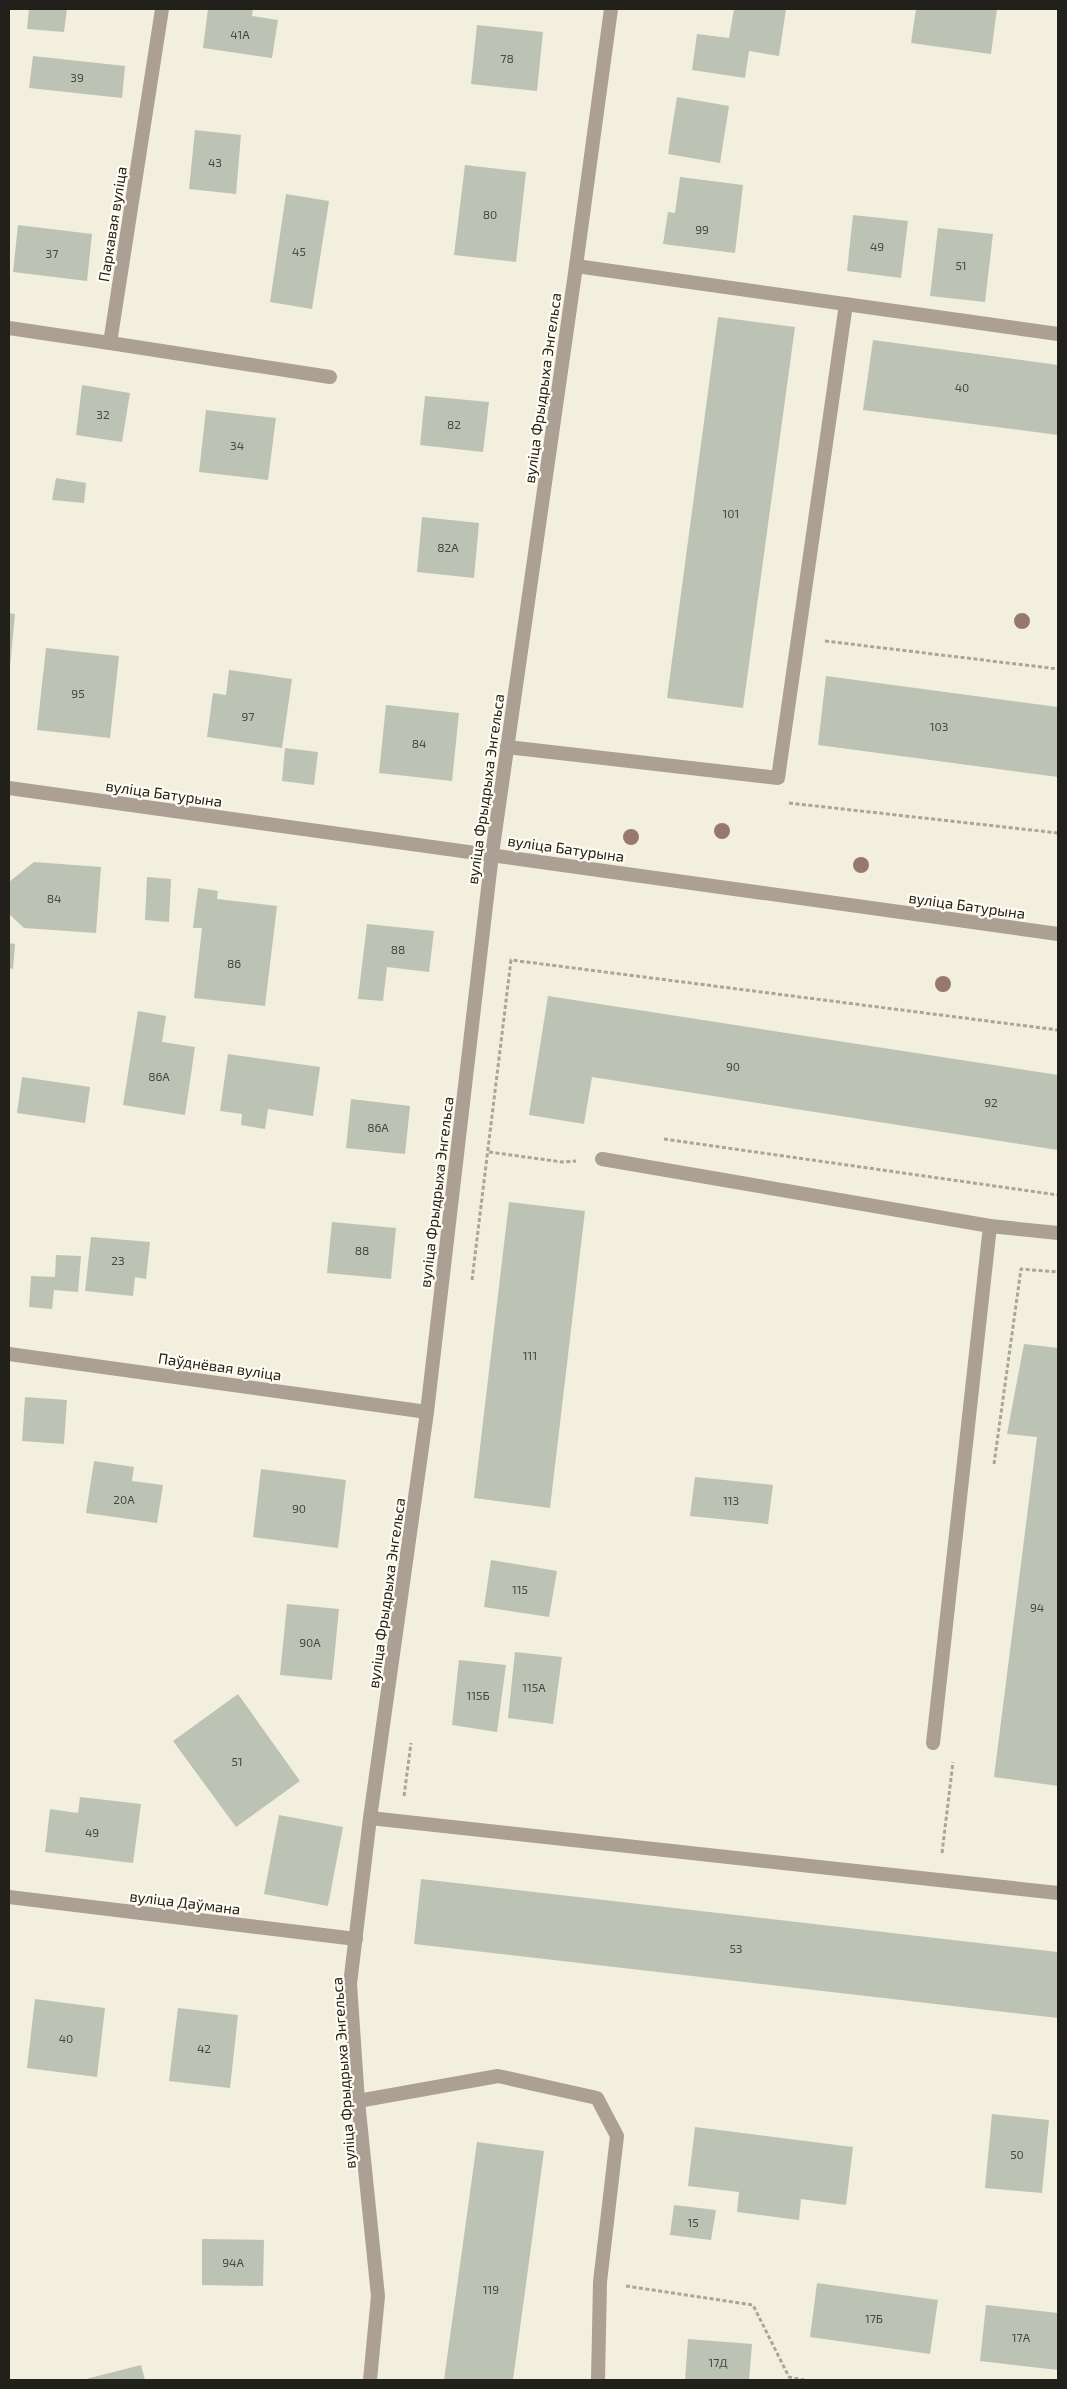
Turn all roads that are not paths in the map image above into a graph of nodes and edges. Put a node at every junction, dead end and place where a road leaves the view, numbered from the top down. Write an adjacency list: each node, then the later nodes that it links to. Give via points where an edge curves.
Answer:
1 (162, 9): 7 (street, Паркавая вуліца)
2 (610, 9): 3 (street, вуліца Фрыдрыха Энгельса)
3 (576, 266): 4 (street); 9 (street, вуліца Фрыдрыха Энгельса)
4 (846, 304): 6 (street); 9 (street, via 778,778)
5 (9, 328): 7 (street)
6 (1058, 334)
7 (110, 343): 8 (street)
8 (330, 376)
9 (507, 747): 11 (street, вуліца Фрыдрыха Энгельса)
10 (9, 788): 11 (street, вуліца Батурына)
11 (492, 854): 12 (street, вуліца Батурына); 17 (street, вуліца Фрыдрыха Энгельса)
12 (1058, 934)
13 (602, 1159): 14 (street)
14 (990, 1226): 15 (street); 18 (street)
15 (1058, 1233)
16 (9, 1354): 17 (street, Паўднёвая вуліца)
17 (428, 1412): 19 (street, вуліца Фрыдрыха Энгельса)
18 (932, 1743)
19 (370, 1818): 20 (street); 22 (street, вуліца Фрыдрыха Энгельса)
20 (1058, 1893)
21 (9, 1897): 22 (street, вуліца Даўмана)
22 (356, 1940): 23 (street, вуліца Фрыдрыха Энгельса, via 350,1984)
23 (358, 2101): 24 (street, вуліца Фрыдрыха Энгельса, via 378,2296); 25 (street, via 498,2076 597,2098 617,2136 600,2282)
24 (370, 2380)
25 (598, 2380)

